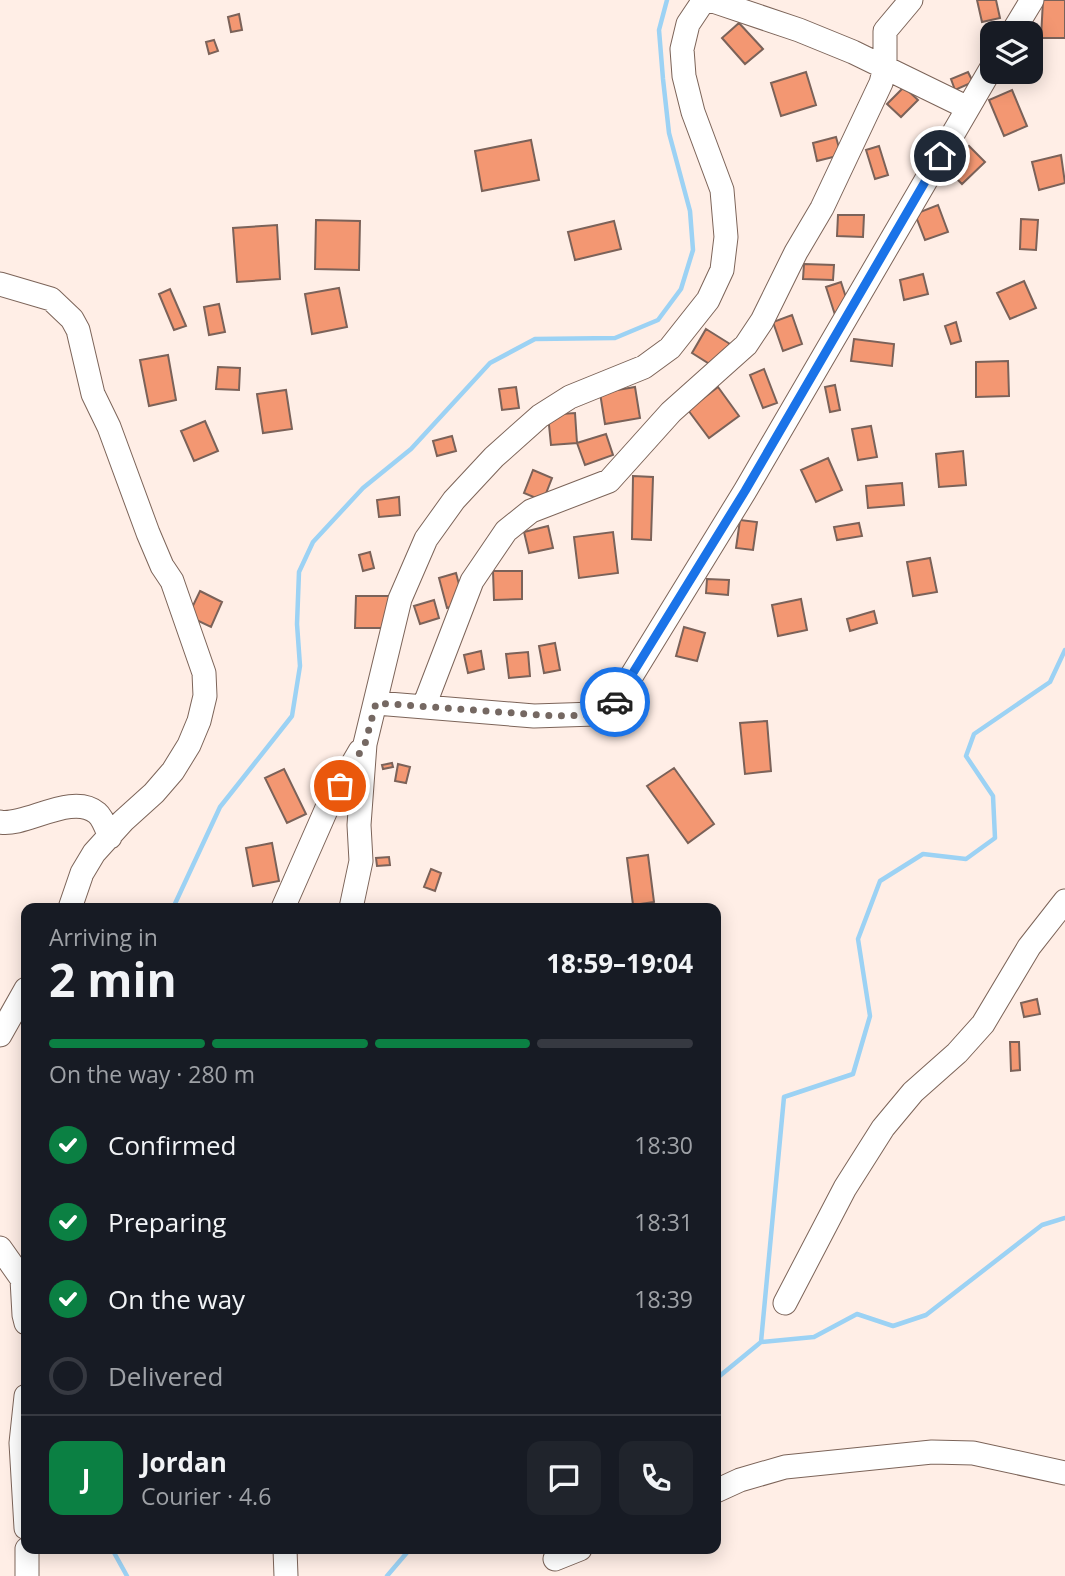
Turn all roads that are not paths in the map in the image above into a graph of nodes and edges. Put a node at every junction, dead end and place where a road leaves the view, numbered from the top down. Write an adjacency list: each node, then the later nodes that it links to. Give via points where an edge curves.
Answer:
1 (704, 0): 10 (street, via 688,23 682,49 693,112 722,190 726,237 722,270 708,300 670,348 643,367 570,397 540,416 454,500 426,539 400,599)
2 (710, 0): 6 (street, via 799,30)
3 (911, 0): 6 (street, via 885,31)
4 (1032, 0): 5 (street)
5 (1019, 21)
6 (886, 68): 8 (street); 11 (street, via 822,208 746,345 671,412 610,481 531,510 506,531 472,581)
7 (982, 84): 8 (street)
8 (968, 108): 11 (street, via 745,491 613,706 595,715 534,716)
9 (0, 284): 13 (street, via 51,299 78,330 93,394 172,581 204,673 200,720 188,746 173,771)
10 (376, 703): 11 (street); 12 (street)
11 (424, 706)
12 (365, 744): 19 (street, via 327,808); 20 (street, via 361,861)
13 (140, 807): 14 (street); 16 (street)
14 (94, 810): 15 (street, via 61,808); 16 (street)
15 (0, 822)
16 (110, 837): 18 (street, via 82,873)
17 (1065, 901): 25 (street, via 1030,947 983,1024 883,1128 845,1188)
18 (72, 903)
19 (285, 903)
20 (352, 903)
21 (21, 998): 22 (street)
22 (0, 1035)
23 (0, 1248): 24 (street)
24 (21, 1278)
25 (785, 1303)
26 (1065, 1473): 27 (street, via 973,1453 932,1452 785,1467)
27 (721, 1489)
28 (26, 1554): 32 (street)
29 (285, 1554): 33 (street)
30 (568, 1554): 31 (street)
31 (555, 1559)
32 (27, 1576)
33 (286, 1576)

